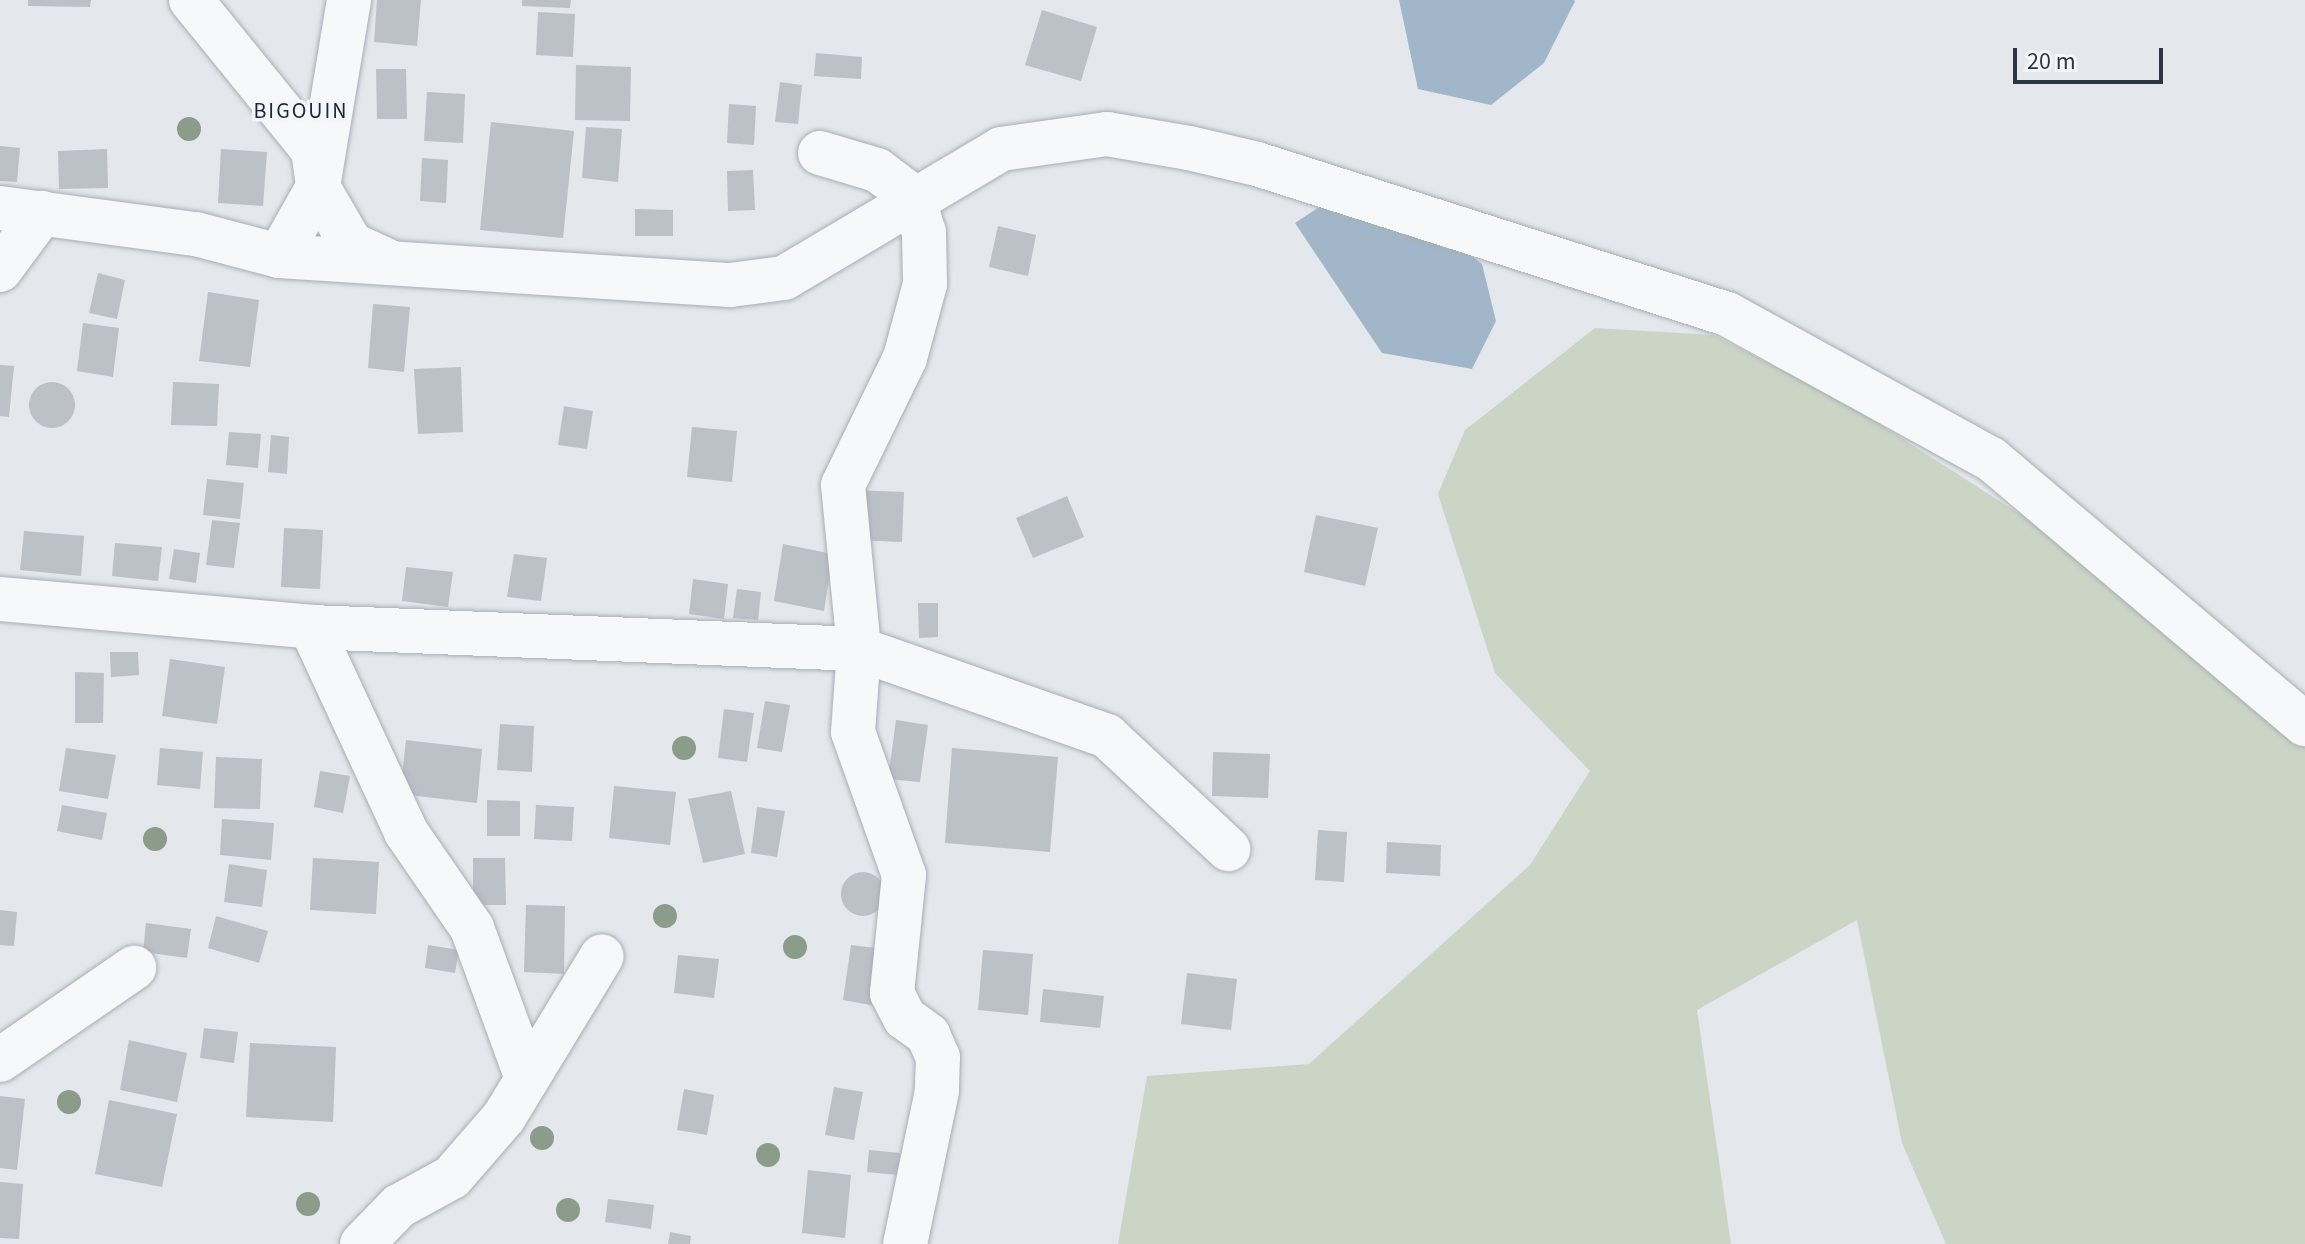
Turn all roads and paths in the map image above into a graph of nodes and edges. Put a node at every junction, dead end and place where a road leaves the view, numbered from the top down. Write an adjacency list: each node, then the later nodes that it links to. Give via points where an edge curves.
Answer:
1 (191, 0): 4 (street, via 313,150)
2 (349, 0): 4 (street)
3 (820, 153): 5 (street, via 877,170)
4 (318, 187): 7 (street); 8 (street, via 351,244)
5 (913, 197): 8 (street, via 851,242 784,278 730,285); 12 (street, via 924,232 925,284 905,358 843,485); 13 (street, via 1001,149 1107,134 1257,164 1727,314 1991,459)
6 (21, 211): 7 (street, via 196,234); 9 (street)
7 (279, 256): 8 (street)
8 (390, 262)
9 (0, 270)
10 (0, 599): 11 (street)
11 (311, 627): 12 (street); 18 (street, via 406,832 472,928)
12 (859, 649): 14 (street, via 1107,736); 20 (street, via 853,732 904,875 892,993 905,1018 928,1035 938,1057 937,1091)
13 (2305, 724)
14 (1228, 849)
15 (602, 956): 18 (street)
16 (134, 968): 17 (street)
17 (0, 1060)
18 (527, 1078): 19 (street, via 504,1117 452,1177 399,1206)
19 (362, 1244)
20 (905, 1244)

